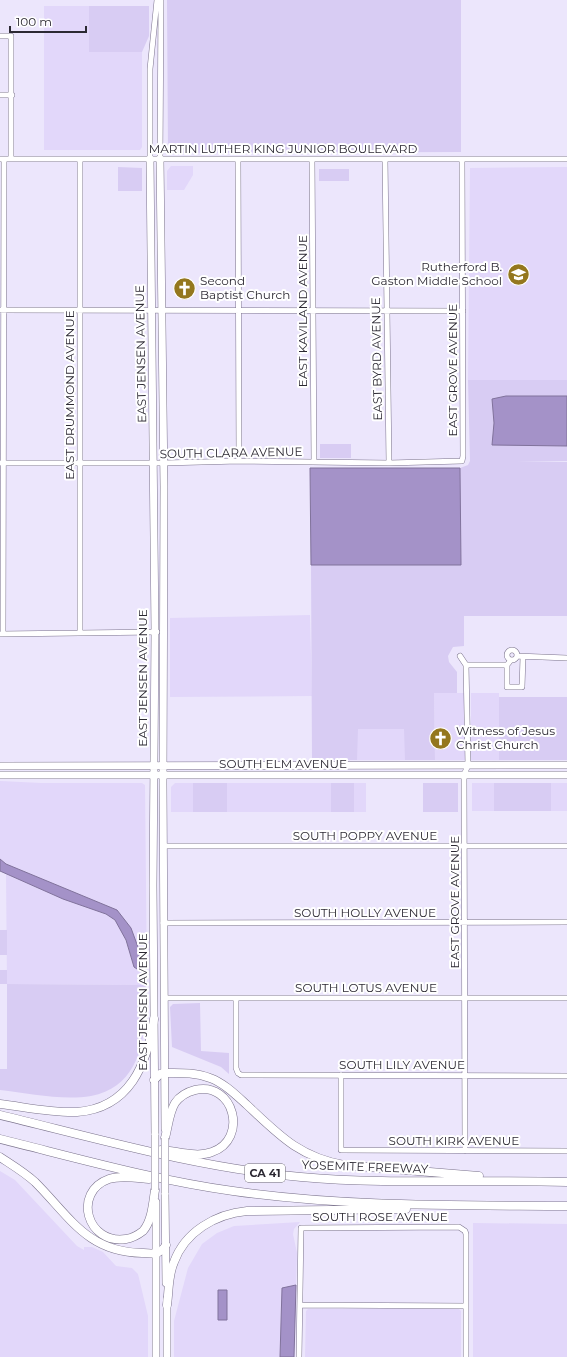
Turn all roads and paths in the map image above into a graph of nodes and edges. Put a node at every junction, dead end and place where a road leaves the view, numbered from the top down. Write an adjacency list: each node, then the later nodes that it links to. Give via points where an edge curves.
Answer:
1 (157, 0): 9 (street, EAST JENSEN AVENUE, via 150,69)
2 (161, 0): 10 (street, EAST JENSEN AVENUE)
3 (0, 36): 5 (street, via 12,36)
4 (0, 95): 5 (street)
5 (12, 95): 7 (street)
6 (2, 159): 7 (street, MARTIN LUTHER KING JUNIOR BOULEVARD); 16 (street)
7 (12, 159): 8 (street, MARTIN LUTHER KING JUNIOR BOULEVARD)
8 (80, 159): 9 (street, MARTIN LUTHER KING JUNIOR BOULEVARD); 17 (street, EAST DRUMMOND AVENUE)
9 (150, 159): 10 (street, MARTIN LUTHER KING JUNIOR BOULEVARD); 18 (main road, EAST JENSEN AVENUE)
10 (160, 159): 11 (street, MARTIN LUTHER KING JUNIOR BOULEVARD); 19 (main road, EAST JENSEN AVENUE)
11 (238, 159): 12 (street, MARTIN LUTHER KING JUNIOR BOULEVARD); 20 (street)
12 (312, 159): 13 (street, MARTIN LUTHER KING JUNIOR BOULEVARD); 21 (street, EAST KAVILAND AVENUE)
13 (385, 159): 14 (street, MARTIN LUTHER KING JUNIOR BOULEVARD); 22 (street, EAST BYRD AVENUE)
14 (462, 159): 15 (street, MARTIN LUTHER KING JUNIOR BOULEVARD); 23 (street, EAST GROVE AVENUE)
15 (567, 159)
16 (2, 310): 17 (street); 27 (street)
17 (80, 310): 18 (street); 28 (street, EAST DRUMMOND AVENUE)
18 (151, 310): 19 (street); 31 (main road, EAST JENSEN AVENUE)
19 (161, 310): 20 (street); 29 (main road, EAST JENSEN AVENUE)
20 (238, 310): 21 (street); 24 (street)
21 (314, 310): 22 (street); 26 (street, EAST KAVILAND AVENUE)
22 (386, 310): 23 (street); 30 (street, EAST BYRD AVENUE)
23 (463, 311): 25 (street, EAST GROVE AVENUE)
24 (239, 461): 26 (street, SOUTH CLARA AVENUE); 29 (street, SOUTH CLARA AVENUE)
25 (462, 461): 30 (street, SOUTH CLARA AVENUE)
26 (314, 462): 30 (street, SOUTH CLARA AVENUE)
27 (2, 463): 28 (street, SOUTH CLARA AVENUE); 35 (street)
28 (79, 463): 31 (street, SOUTH CLARA AVENUE); 32 (street, EAST DRUMMOND AVENUE)
29 (164, 463): 31 (street, SOUTH CLARA AVENUE); 34 (main road, EAST JENSEN AVENUE)
30 (388, 463)
31 (154, 464): 33 (main road, EAST JENSEN AVENUE)
32 (80, 632): 33 (street); 35 (street)
33 (155, 632): 34 (street); 46 (main road, EAST JENSEN AVENUE)
34 (164, 632): 47 (main road, EAST JENSEN AVENUE)
35 (2, 634)
36 (460, 656): 41 (street)
37 (517, 656): 38 (street); 40 (street); 40 (street, via 516,652 510,651 507,656)
38 (523, 657): 39 (street); 42 (street, via 522,687 507,687)
39 (567, 658)
40 (511, 660): 42 (street)
41 (466, 665): 42 (street); 43 (street, EAST GROVE AVENUE)
42 (507, 665)
43 (468, 765): 44 (main road, SOUTH ELM AVENUE); 47 (main road, SOUTH ELM AVENUE); 49 (street, EAST GROVE AVENUE)
44 (567, 765)
45 (0, 766): 46 (main road, SOUTH ELM AVENUE)
46 (153, 766): 47 (main road, SOUTH ELM AVENUE); 51 (main road, EAST JENSEN AVENUE)
47 (163, 766): 52 (main road, EAST JENSEN AVENUE)
48 (0, 775): 51 (main road, SOUTH ELM AVENUE)
49 (464, 775): 50 (main road, SOUTH ELM AVENUE); 52 (main road, SOUTH ELM AVENUE); 54 (street, EAST GROVE AVENUE)
50 (567, 775)
51 (153, 776): 52 (main road, SOUTH ELM AVENUE); 56 (main road, EAST JENSEN AVENUE)
52 (163, 776): 53 (main road, EAST JENSEN AVENUE)
53 (163, 846): 54 (street, SOUTH POPPY AVENUE); 59 (main road, EAST JENSEN AVENUE)
54 (466, 846): 55 (street, SOUTH POPPY AVENUE); 57 (street, EAST GROVE AVENUE)
55 (567, 846)
56 (153, 886): 59 (main road, via 159,896 159,916); 60 (main road, EAST JENSEN AVENUE)
57 (466, 922): 58 (street, SOUTH HOLLY AVENUE); 59 (street, SOUTH HOLLY AVENUE); 63 (street, EAST GROVE AVENUE)
58 (567, 922)
59 (163, 923): 61 (main road, EAST JENSEN AVENUE)
60 (154, 961): 61 (main road, via 158,971 159,993); 65 (main road, EAST JENSEN AVENUE)
61 (164, 998): 62 (street, SOUTH LOTUS AVENUE); 66 (main road, EAST JENSEN AVENUE)
62 (236, 998): 63 (street, SOUTH LOTUS AVENUE); 67 (street, SOUTH LILY AVENUE, via 238,1073 246,1076)
63 (465, 998): 64 (street, SOUTH LOTUS AVENUE); 68 (street, EAST GROVE AVENUE)
64 (567, 998)
65 (154, 1018): 70 (main road, EAST JENSEN AVENUE); 71 (highway, via 148,1052 142,1067 124,1091 107,1103 77,1112)
66 (164, 1073): 70 (highway); 73 (main road, EAST JENSEN AVENUE); 80 (highway, via 202,1075 216,1080 300,1151 327,1162)
67 (341, 1075): 68 (street, SOUTH LILY AVENUE); 76 (street, SOUTH KIRK AVENUE, via 341,1150)
68 (465, 1076): 69 (street, SOUTH LILY AVENUE); 76 (street, EAST GROVE AVENUE)
69 (567, 1076)
70 (154, 1080): 82 (main road, EAST JENSEN AVENUE, bridge)
71 (0, 1104)
72 (0, 1115): 75 (highway, YOSEMITE FREEWAY / CA 41)
73 (165, 1138): 75 (highway, via 172,1109 186,1093 198,1089 213,1091 222,1096 230,1106 234,1123 231,1137 222,1147 212,1152 196,1154); 85 (main road, EAST JENSEN AVENUE, bridge)
74 (0, 1139): 79 (highway, CA 41)
75 (119, 1144): 80 (highway, YOSEMITE FREEWAY / CA 41, via 189,1161 301,1177 388,1182)
76 (465, 1151): 77 (street, SOUTH KIRK AVENUE)
77 (567, 1151)
78 (0, 1157): 86 (highway, via 34,1181 68,1218 94,1241 116,1251)
79 (175, 1181): 82 (highway, via 121,1177 109,1179 97,1186 90,1196 89,1219 96,1230 107,1237 134,1237 148,1222); 83 (highway, CA 41, via 233,1192 322,1201)
80 (536, 1181): 81 (highway, YOSEMITE FREEWAY / CA 41)
81 (567, 1182)
82 (156, 1190): 86 (main road, EAST JENSEN AVENUE)
83 (500, 1206): 84 (highway, CA 41); 88 (highway, via 246,1211 226,1214 206,1223 180,1248 171,1270)
84 (567, 1206)
85 (166, 1245): 86 (highway); 88 (main road, EAST JENSEN AVENUE)
86 (156, 1254): 90 (main road, EAST JENSEN AVENUE)
87 (301, 1304): 89 (street); 89 (street, SOUTH ROSE AVENUE, via 301,1228 459,1227 466,1234); 92 (street)
88 (167, 1305): 91 (main road, EAST JENSEN AVENUE)
89 (466, 1306): 93 (street)
90 (156, 1357)
91 (167, 1357)
92 (299, 1357)
93 (466, 1357)

